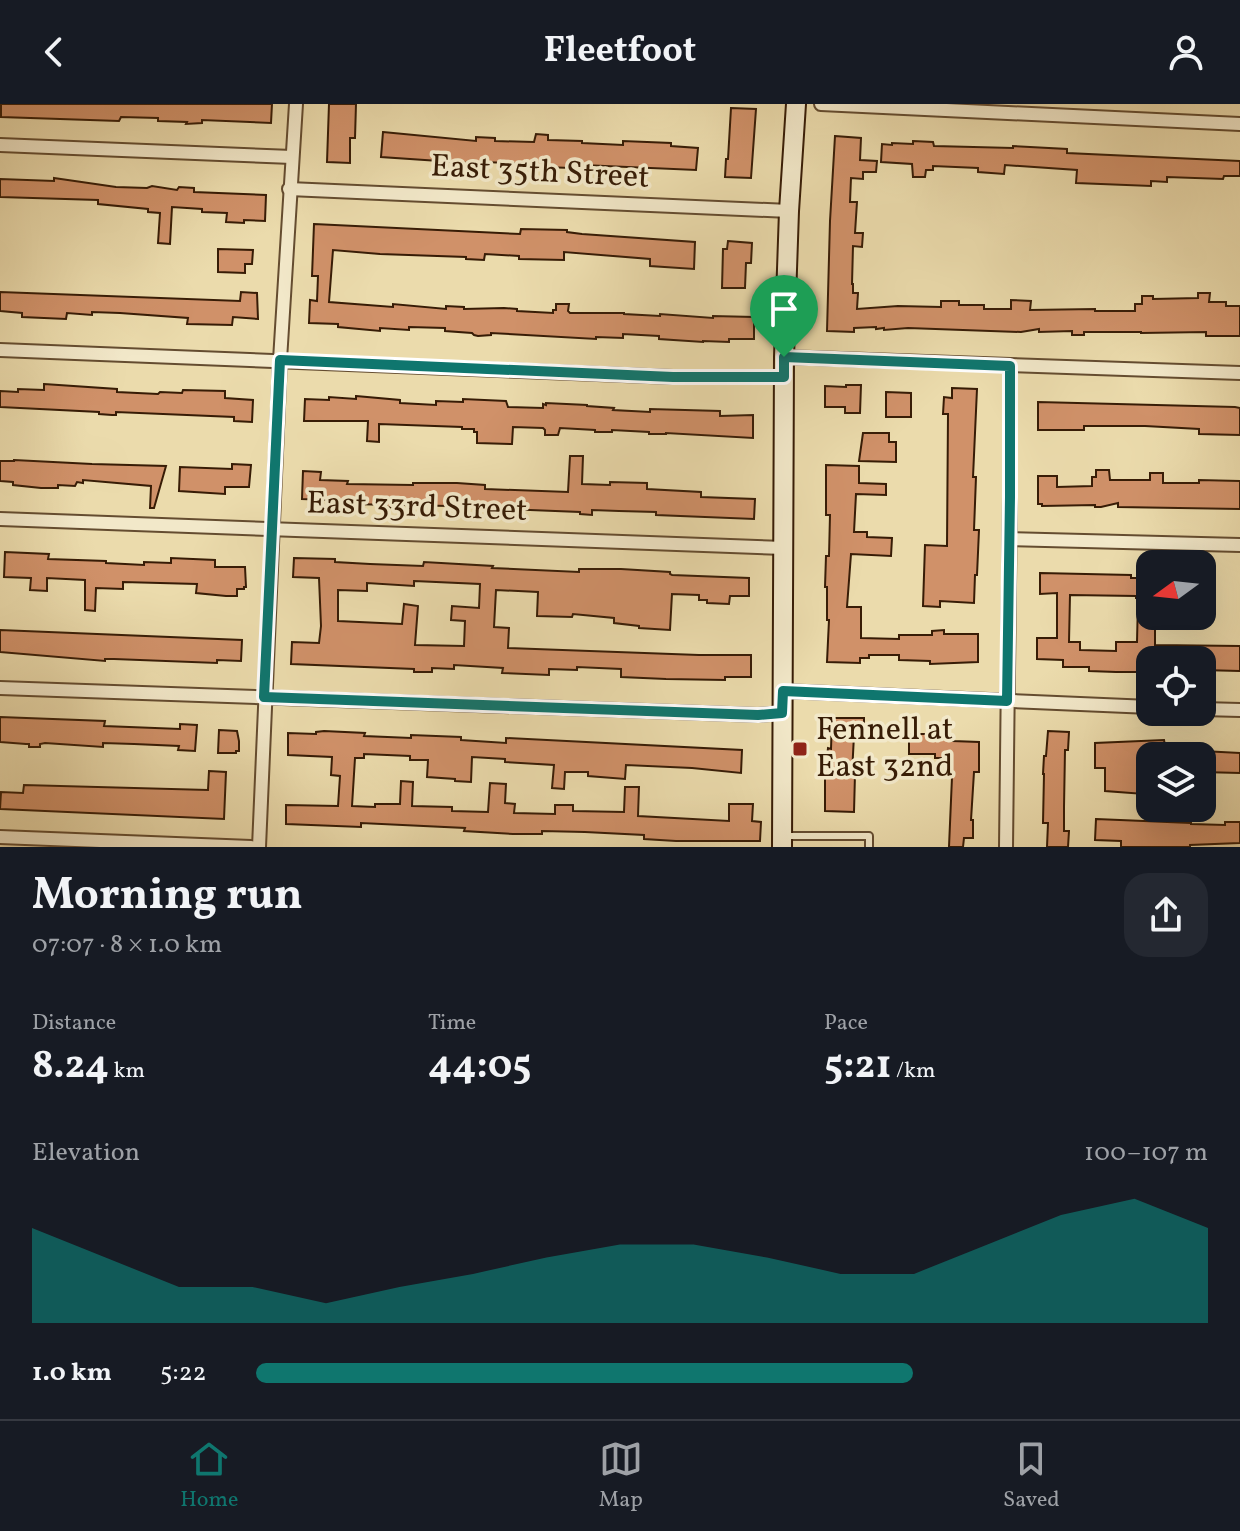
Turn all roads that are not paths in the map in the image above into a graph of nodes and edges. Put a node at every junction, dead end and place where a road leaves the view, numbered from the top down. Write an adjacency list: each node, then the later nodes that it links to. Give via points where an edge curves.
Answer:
1 (296, 104): 6 (street)
2 (796, 104): 8 (main road)
3 (821, 104): 4 (street)
4 (1240, 124)
5 (0, 145): 6 (street)
6 (292, 157): 7 (street)
7 (289, 189): 8 (street, East 35th Street); 11 (street)
8 (789, 211): 10 (main road)
9 (0, 350): 11 (street)
10 (784, 357): 12 (street); 14 (main road)
11 (280, 360): 14 (street); 16 (street)
12 (1010, 366): 13 (street); 17 (street)
13 (1240, 373)
14 (784, 377): 19 (main road)
15 (0, 519): 16 (street, East 33rd Street)
16 (272, 528): 19 (street, East 33rd Street); 22 (street)
17 (1010, 539): 18 (street); 23 (street)
18 (1240, 545)
19 (784, 548): 21 (main road)
20 (0, 688): 22 (street)
21 (783, 691): 23 (street); 27 (main road)
22 (264, 697): 27 (street); 31 (street)
23 (1007, 701): 24 (street); 33 (street)
24 (1136, 706)
25 (1216, 709): 26 (street)
26 (1240, 710)
27 (782, 713): 29 (main road)
28 (0, 837): 30 (street)
29 (782, 841): 32 (lane, via 869,836)
30 (251, 847)
31 (259, 847)
32 (869, 847)
33 (1006, 847)

